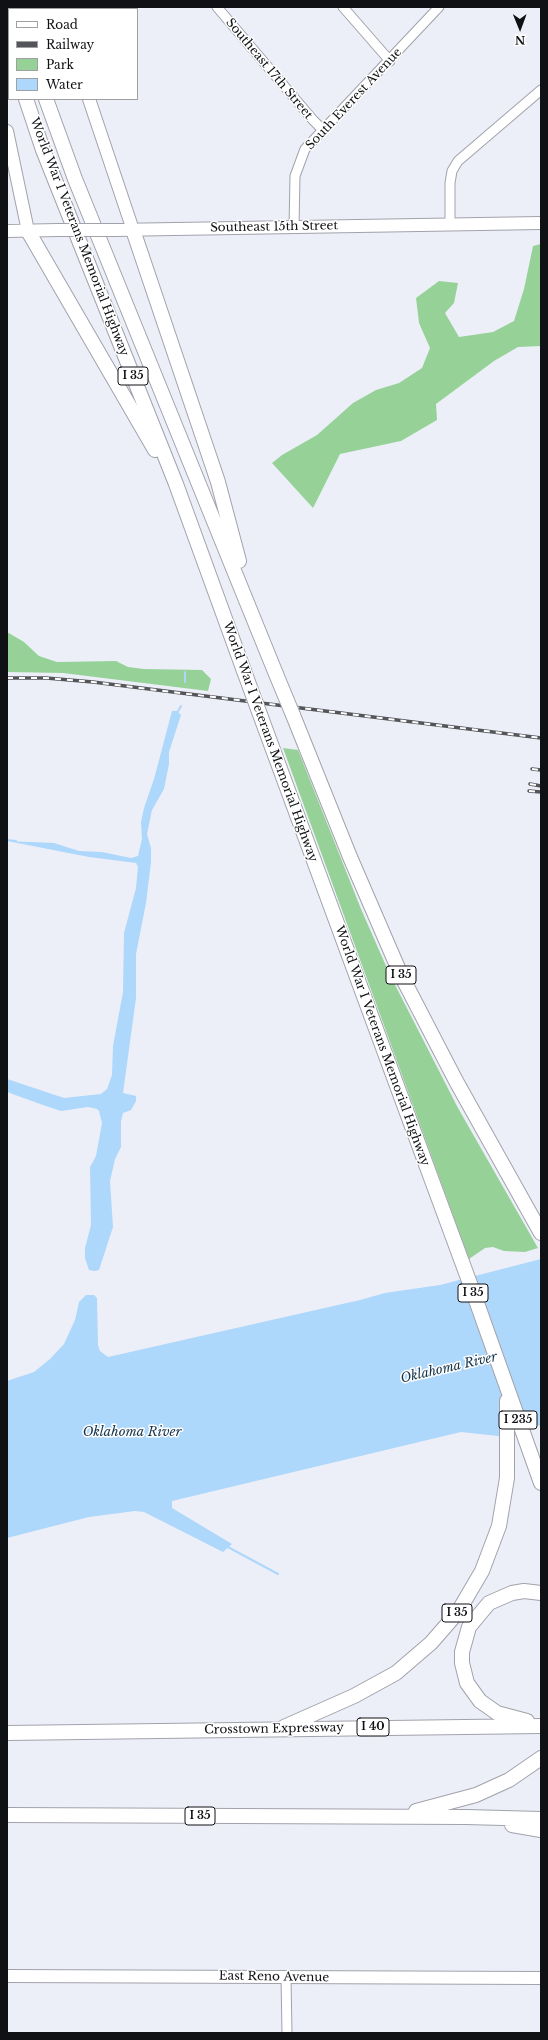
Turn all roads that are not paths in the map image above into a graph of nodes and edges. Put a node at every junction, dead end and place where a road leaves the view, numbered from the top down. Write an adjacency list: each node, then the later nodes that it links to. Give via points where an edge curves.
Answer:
1 (217, 7): 9 (street, Southeast 17th Street)
2 (343, 7): 4 (street)
3 (439, 7): 4 (street, South Everest Avenue)
4 (390, 61): 9 (street, South Everest Avenue)
5 (541, 90): 12 (street, via 458,161 452,171 450,183)
6 (26, 100): 17 (highway, World War I Veterans Memorial Highway / I 35, via 43,150)
7 (46, 100): 18 (highway, World War I Veterans Memorial Highway / I 35, via 75,179)
8 (89, 100): 14 (main road)
9 (323, 130): 13 (street, South Everest Avenue, via 305,149 297,168 293,193)
10 (7, 131): 16 (main road)
11 (541, 223): 12 (main road, Southeast 15th Street)
12 (450, 225): 13 (main road, Southeast 15th Street)
13 (294, 227): 14 (main road, Southeast 15th Street)
14 (133, 230): 16 (main road, Southeast 15th Street, bridge); 18 (highway, via 218,482)
15 (7, 231): 16 (main road, Southeast 15th Street)
16 (28, 231): 17 (highway)
17 (176, 484): 20 (highway, World War I Veterans Memorial Highway / I 35, bridge)
18 (254, 617): 19 (highway, World War I Veterans Memorial Highway / I 35, bridge, via 350,858 401,975 442,1057)
19 (541, 1233)
20 (507, 1388): 21 (highway, I 235); 24 (highway, I 35, via 504,1502 494,1540 473,1589 445,1628 414,1659 378,1684)
21 (541, 1482)
22 (541, 1593): 23 (highway, via 518,1592 489,1603 474,1618 465,1635 462,1652 467,1683 480,1701 497,1713)
23 (541, 1725): 24 (highway, Crosstown Expressway / I 40)
24 (280, 1729): 25 (highway, Crosstown Expressway / I 35)
25 (7, 1733)
26 (541, 1758): 28 (highway, I 35, via 509,1780 476,1795)
27 (7, 1815): 28 (highway, I 35)
28 (392, 1817): 29 (highway)
29 (466, 1817): 30 (highway); 31 (highway)
30 (541, 1818)
31 (541, 1830)
32 (7, 1976): 33 (main road, East Reno Avenue)
33 (286, 1978): 34 (main road, East Reno Avenue); 35 (street)
34 (541, 1978)
35 (287, 2033)

